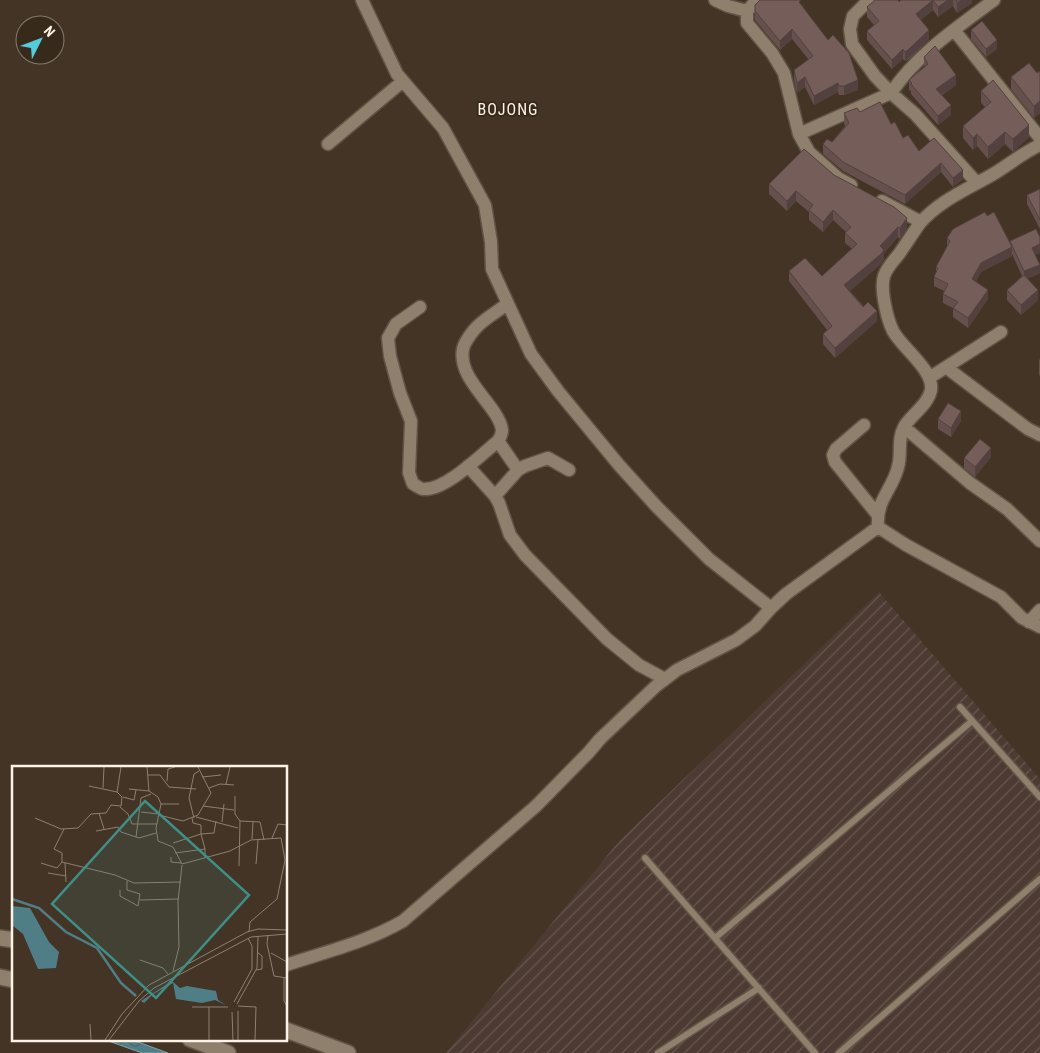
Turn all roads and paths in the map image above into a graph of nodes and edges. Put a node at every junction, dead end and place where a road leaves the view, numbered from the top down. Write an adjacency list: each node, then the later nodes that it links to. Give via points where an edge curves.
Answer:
1 (362, 0): 8 (street)
2 (715, 0): 6 (street)
3 (757, 0): 6 (street)
4 (869, 0): 9 (street, via 853,16 850,29 852,44)
5 (994, 0): 7 (street)
6 (747, 11): 10 (street, via 747,23 784,73)
7 (954, 30): 9 (street, via 933,47); 12 (street)
8 (403, 82): 11 (street); 15 (street, via 443,128 485,206 492,270)
9 (890, 93): 10 (street); 13 (street, via 915,114)
10 (799, 134): 14 (street, via 809,152 838,178)
11 (328, 144)
12 (1038, 146): 13 (street)
13 (977, 183): 14 (street, via 947,200)
14 (921, 222): 19 (street, via 884,276 884,299 894,333)
15 (507, 304): 23 (street, via 475,328 462,348 462,363 476,391 502,429); 30 (street, via 531,354 619,465 709,559)
16 (420, 306): 24 (street, via 396,324 388,338 400,393 411,421 409,473 413,484 422,489 437,486)
17 (1001, 332): 18 (street)
18 (947, 368): 19 (street); 22 (street)
19 (929, 378): 21 (street, via 930,396)
20 (864, 425): 28 (street, via 833,455)
21 (904, 427): 28 (street, via 899,442 898,469 880,506); 29 (street, via 970,483 1007,508)
22 (1040, 435)
23 (498, 441): 24 (street); 25 (street)
24 (468, 466): 27 (street)
25 (518, 470): 26 (street, via 548,458); 27 (street)
26 (569, 470)
27 (495, 496): 33 (street, via 510,535 525,556 607,639 639,665)
28 (878, 520): 30 (street); 32 (street, via 906,545 1001,598)
29 (1040, 541)
30 (771, 608): 33 (street, via 736,640 676,670)
31 (1040, 610): 32 (street)
32 (1034, 624)
33 (665, 679): 40 (street, via 600,739 536,806 402,921 367,938)
34 (960, 707): 35 (lane)
35 (972, 721): 36 (lane); 39 (lane)
36 (1040, 797)
37 (645, 858): 39 (lane)
38 (1040, 879): 48 (lane)
39 (715, 938): 41 (lane)
40 (288, 964)
41 (759, 988): 46 (lane); 47 (lane)
42 (288, 1031): 45 (main road)
43 (193, 1040): 44 (main road)
44 (228, 1053)
45 (348, 1053)
46 (658, 1053)
47 (815, 1053)
48 (839, 1053)

